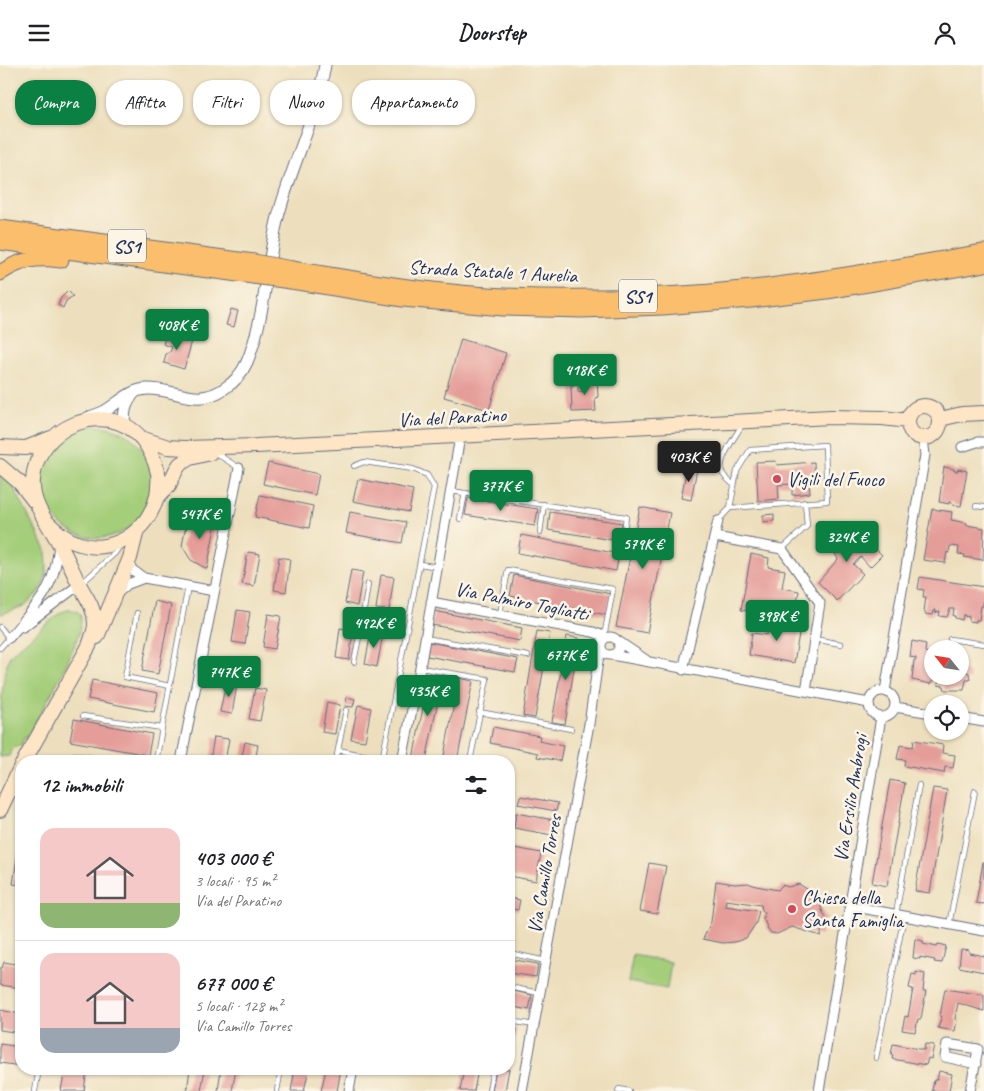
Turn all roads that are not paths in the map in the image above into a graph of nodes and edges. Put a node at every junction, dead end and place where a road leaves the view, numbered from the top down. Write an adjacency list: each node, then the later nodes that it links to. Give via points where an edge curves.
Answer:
1 (325, 65): 10 (street, via 312,120 277,222 256,333 240,374 224,389 208,396 188,397 155,389)
2 (0, 228): 7 (highway, Strada Statale 1 Aurelia / SS1)
3 (0, 242): 5 (highway, Strada Statale 1 Aurelia / SS1)
4 (984, 251): 9 (highway, Strada Statale 1 Aurelia / SS1, via 822,279 663,295 504,296)
5 (106, 257): 7 (highway, Strada Statale 1 Aurelia / SS1); 8 (highway, via 91,264 30,259)
6 (984, 264): 9 (highway, Strada Statale 1 Aurelia / SS1, via 827,291 751,300 582,309 503,308 403,299)
7 (253, 269): 9 (highway, Strada Statale 1 Aurelia / SS1, bridge)
8 (0, 273)
9 (291, 275)
10 (136, 391): 15 (street, via 102,413); 16 (street, via 124,412)
11 (984, 413): 12 (main road)
12 (940, 419): 13 (main road, via 934,409 923,405 912,410); 20 (main road, via 936,432)
13 (908, 421): 14 (main road, Via del Paratino, via 831,417); 20 (main road, via 912,433)
14 (744, 422): 17 (main road, Via del Paratino); 29 (lane, via 720,465 722,473)
15 (72, 424): 16 (main road, via 108,420); 18 (main road)
16 (125, 426): 19 (main road)
17 (460, 437): 22 (main road, Via del Paratino); 30 (street)
18 (51, 438): 23 (main road, via 26,448); 33 (main road, via 38,457 32,480)
19 (141, 438): 22 (main road, via 168,447); 32 (main road, via 153,456 159,477)
20 (923, 438): 83 (street, via 925,455)
21 (984, 442): 24 (street)
22 (239, 446): 25 (main road)
23 (0, 447)
24 (962, 447)
25 (214, 451): 28 (lane); 32 (main road, via 180,464)
26 (0, 466): 33 (main road)
27 (354, 466): 50 (lane, via 364,462 413,469 427,475 434,487)
28 (238, 468): 56 (street)
29 (734, 485): 34 (lane, via 750,450 825,445 827,501); 38 (lane)
30 (451, 491): 31 (lane); 51 (street)
31 (465, 493): 35 (lane); 39 (lane)
32 (157, 499): 42 (main road, via 150,516)
33 (36, 503): 40 (main road)
34 (805, 503): 38 (lane); 48 (lane, via 807,526)
35 (544, 504): 43 (lane); 45 (lane, via 626,517)
36 (976, 506): 37 (lane)
37 (984, 507)
38 (730, 508): 41 (lane)
39 (460, 519)
40 (46, 521): 46 (main road, via 61,536 81,545 103,546); 47 (main road)
41 (718, 521): 44 (street)
42 (137, 531): 46 (main road); 49 (main road)
43 (540, 533)
44 (714, 537): 48 (street); 80 (street)
45 (623, 539)
46 (124, 540): 54 (lane, via 115,553)
47 (59, 543): 54 (main road); 64 (street, via 52,581 43,598)
48 (782, 549): 66 (street, via 820,603)
49 (130, 558): 52 (street, via 131,569); 57 (main road)
50 (420, 564): 51 (lane); 63 (lane)
51 (438, 567): 58 (street)
52 (144, 578): 55 (street); 57 (street, via 128,584)
53 (368, 583): 61 (lane)
54 (80, 585): 64 (street); 75 (main road, via 92,607 95,626)
55 (188, 586): 56 (street); 81 (lane)
56 (214, 591): 100 (street)
57 (114, 597): 75 (main road, via 97,637)
58 (431, 601): 60 (street, Via Palmiro Togliatti); 65 (street)
59 (137, 613): 81 (lane, via 125,677)
60 (500, 614): 69 (street, Via Palmiro Togliatti, via 593,632 601,635); 69 (lane, via 508,570 613,589)
61 (362, 621): 63 (lane); 76 (lane)
62 (0, 627): 64 (lane)
63 (407, 630): 84 (lane)
64 (8, 638): 72 (lane)
65 (425, 638): 74 (lane); 79 (street)
66 (814, 639): 70 (lane); 82 (street)
67 (950, 639): 71 (lane)
68 (618, 641): 69 (street, via 610,637); 73 (street, via 618,650); 78 (street)
69 (602, 643): 73 (street, via 603,653); 77 (street, Via Camillo Torres)
70 (841, 644)
71 (984, 644)
72 (0, 648)
73 (609, 655): 77 (street); 78 (street)
74 (528, 656)
75 (81, 660): 98 (main road)
76 (354, 662)
77 (598, 662): 115 (street, Via Camillo Torres, via 590,724)
78 (650, 663): 80 (street)
79 (420, 668): 85 (street); 89 (lane, via 487,679)
80 (683, 670): 82 (street)
81 (170, 686): 95 (lane)
82 (806, 691): 86 (street)
83 (885, 691): 86 (street, via 876,692); 87 (street, via 892,695)
84 (395, 693): 85 (lane); 103 (lane)
85 (414, 697): 104 (street)
86 (869, 703): 92 (street, Via Ersilio Ambrogi, via 871,711)
87 (895, 707): 90 (street); 92 (street, Via Ersilio Ambrogi, via 892,713)
88 (346, 710): 97 (lane)
89 (479, 712): 96 (lane); 105 (lane)
90 (924, 712)
91 (83, 716): 95 (lane)
92 (881, 717): 110 (street, Via Ersilio Ambrogi)
93 (969, 720): 94 (street)
94 (984, 722)
95 (162, 728): 99 (lane)
96 (572, 729)
97 (338, 750): 101 (lane); 102 (lane)
98 (27, 755)
99 (157, 755)
100 (182, 755)
101 (337, 755)
102 (360, 755)
103 (383, 755)
104 (403, 755)
105 (471, 755)
106 (15, 779): 109 (main road)
107 (919, 785): 111 (lane)
108 (975, 791): 112 (lane)
109 (0, 810)
110 (851, 905): 111 (street); 133 (street, Via Ersilio Ambrogi)
111 (900, 915): 112 (street); 120 (lane)
112 (949, 925): 113 (street)
113 (984, 931)
114 (515, 954): 115 (lane)
115 (546, 961): 117 (street, Via Camillo Torres)
116 (515, 988): 117 (lane)
117 (540, 993): 119 (street, Via Camillo Torres)
118 (515, 1022): 119 (lane)
119 (535, 1025): 130 (street, Via Camillo Torres)
120 (876, 1058)
121 (976, 1064): 134 (street)
122 (38, 1075): 126 (lane)
123 (280, 1075): 127 (lane)
124 (352, 1075): 128 (street)
125 (492, 1075): 129 (lane)
126 (35, 1091)
127 (277, 1091)
128 (349, 1091)
129 (489, 1091)
130 (522, 1091)
131 (618, 1091): 132 (lane)
132 (629, 1091)
133 (819, 1091)
134 (970, 1091)

